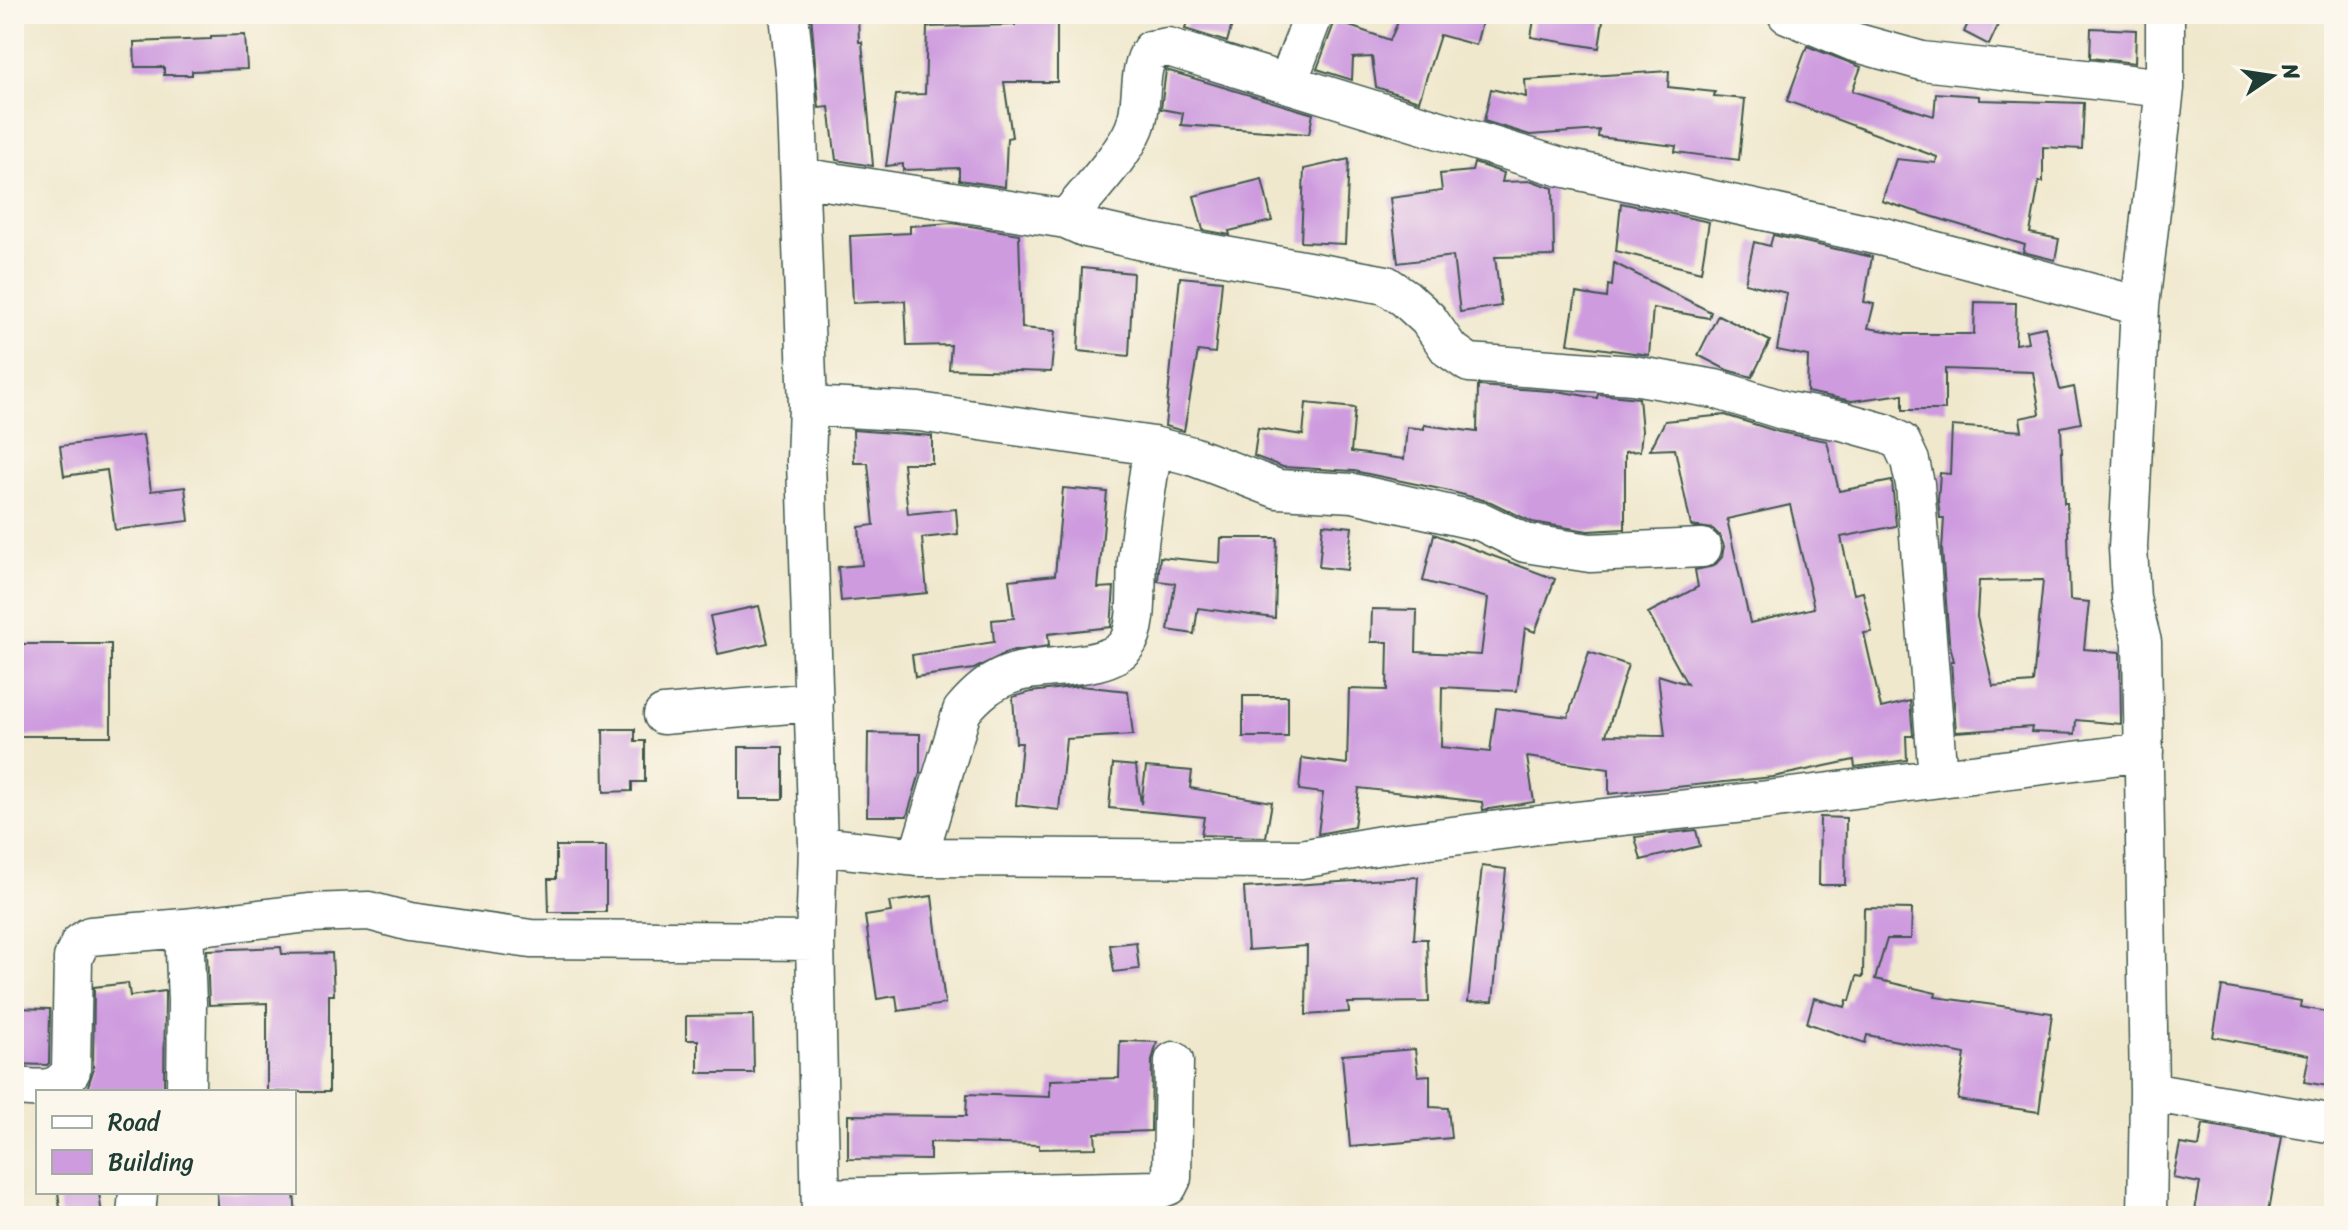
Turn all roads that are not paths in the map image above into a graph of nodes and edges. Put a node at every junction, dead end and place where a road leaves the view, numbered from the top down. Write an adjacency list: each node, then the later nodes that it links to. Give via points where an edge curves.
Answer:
1 (789, 14): 7 (street)
2 (1314, 14): 5 (street)
3 (1787, 14): 6 (street, via 1854,42 1922,61)
4 (2165, 14): 6 (street)
5 (1288, 82): 8 (street, via 1168,47 1151,50 1144,60 1134,130); 9 (street, via 1561,167 1884,237)
6 (2165, 88): 9 (street)
7 (800, 177): 8 (street); 10 (street)
8 (1066, 219): 16 (street, via 1147,242 1386,285 1469,363 1633,375 1715,389 1885,433 1901,442 1915,484)
9 (2140, 306): 15 (street, via 2128,548 2131,599 2142,642)
10 (808, 406): 11 (street, via 919,412); 13 (street)
11 (1153, 446): 12 (street, via 1278,489 1353,493 1482,522 1525,543 1590,553); 18 (street, via 1133,632 1125,648 1109,658 1017,672 978,692 962,711)
12 (1702, 548)
13 (814, 702): 14 (street); 17 (street)
14 (663, 715)
15 (2144, 752): 16 (street); 24 (street)
16 (1938, 778): 18 (street, via 1301,859)
17 (818, 846): 18 (street); 20 (street)
18 (918, 857)
19 (184, 928): 20 (street, via 369,911 531,939); 22 (street, via 90,936 80,943 73,958 71,1071 63,1083 49,1088); 23 (street)
20 (815, 941): 27 (street)
21 (1174, 1061): 27 (street, via 1168,1186)
22 (14, 1087)
23 (186, 1090)
24 (2149, 1092): 25 (street); 29 (street)
25 (2334, 1124)
26 (138, 1194): 28 (street)
27 (821, 1207)
28 (136, 1216)
29 (2147, 1216)

